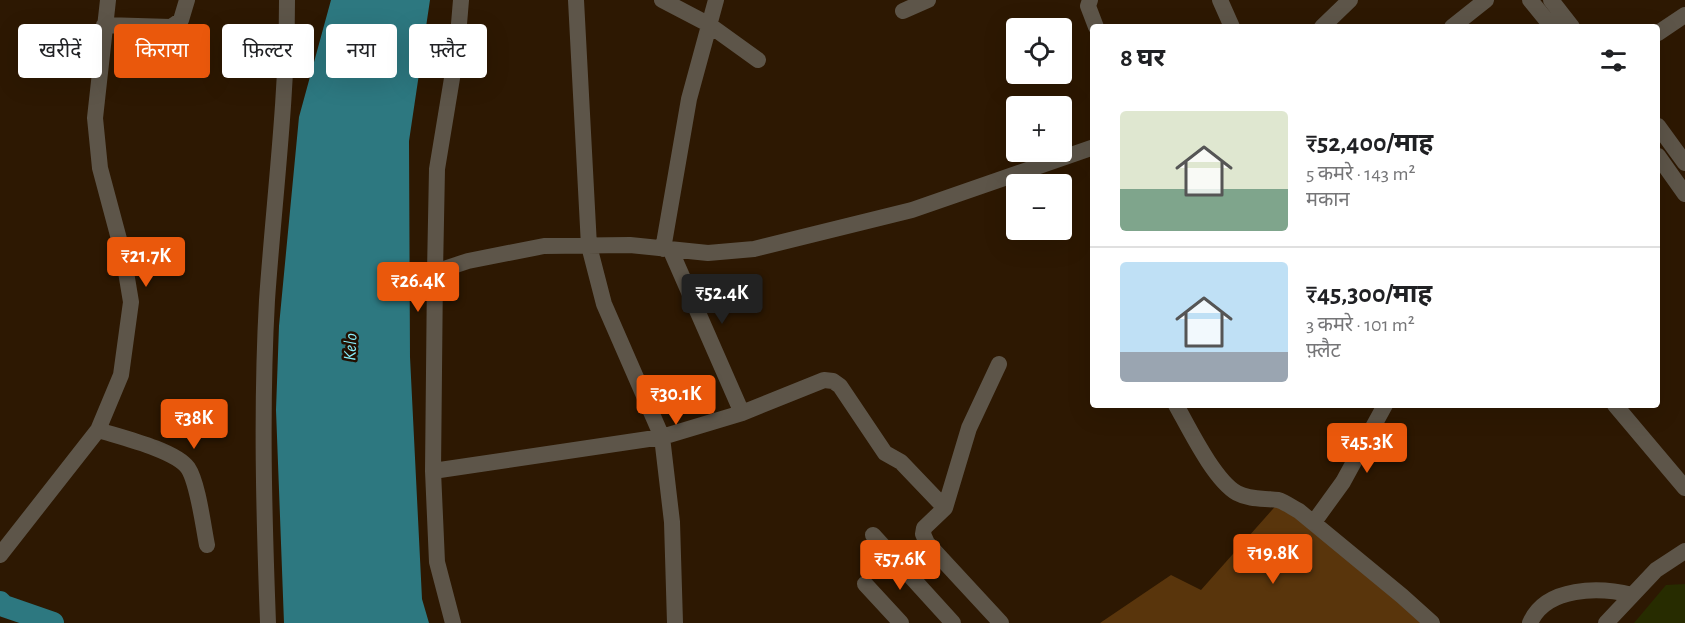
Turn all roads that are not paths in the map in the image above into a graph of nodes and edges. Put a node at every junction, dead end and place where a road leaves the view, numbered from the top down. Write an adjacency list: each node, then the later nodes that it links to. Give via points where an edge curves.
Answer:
1 (108, 0): 24 (street)
2 (188, 0): 24 (street, via 181,20 171,27)
3 (287, 0): 52 (street, via 263,399)
4 (461, 0): 34 (street, via 437,169)
5 (576, 0): 32 (street)
6 (662, 0): 17 (street)
7 (716, 0): 17 (street)
8 (928, 0): 15 (street)
9 (1090, 0): 18 (street, via 1088,6)
10 (1220, 0): 19 (street)
11 (1350, 0): 20 (street)
12 (1486, 0): 21 (street)
13 (1530, 0): 22 (street)
14 (1551, 0): 23 (street)
15 (903, 11)
16 (1685, 15): 25 (street)
17 (708, 24): 26 (street); 33 (street, via 689,99)
18 (1095, 24)
19 (1231, 24)
20 (1325, 24)
21 (1456, 24)
22 (1550, 24)
23 (1570, 24)
24 (104, 25): 40 (street, via 95,118 100,168 123,254 131,302 122,375)
25 (1660, 32)
26 (759, 60)
27 (1660, 129): 30 (street)
28 (1090, 148): 33 (street, via 912,210 818,234 754,249 708,253)
29 (1660, 159): 31 (street)
30 (1685, 163)
31 (1685, 194)
32 (589, 246): 33 (street, via 630,245); 34 (street, via 544,246 468,261); 41 (street, via 604,304)
33 (667, 250): 39 (street)
34 (435, 272): 42 (street)
35 (999, 364): 44 (street, via 969,428)
36 (1178, 408): 45 (street, via 1199,447 1224,482 1237,493 1280,501)
37 (1383, 408): 45 (street, via 1343,482)
38 (1618, 408): 43 (street)
39 (742, 413): 41 (street); 44 (street, via 824,380 833,381 885,453 901,462)
40 (98, 429): 47 (street, via 171,454 187,467 194,481); 49 (street)
41 (662, 437): 42 (street); 54 (street, via 672,522)
42 (433, 471): 53 (street, via 437,562)
43 (1685, 488)
44 (945, 508): 57 (street, via 924,528 927,543)
45 (1314, 522): 58 (street)
46 (873, 535): 56 (street)
47 (207, 545)
48 (1685, 551): 51 (street, via 1656,570)
49 (0, 555)
50 (865, 584): 55 (street)
51 (1632, 595): 59 (street, via 1611,590 1564,594 1545,605); 60 (street)
52 (268, 623)
53 (453, 623)
54 (675, 623)
55 (901, 623)
56 (953, 623)
57 (1001, 623)
58 (1432, 623)
59 (1530, 623)
60 (1606, 623)

